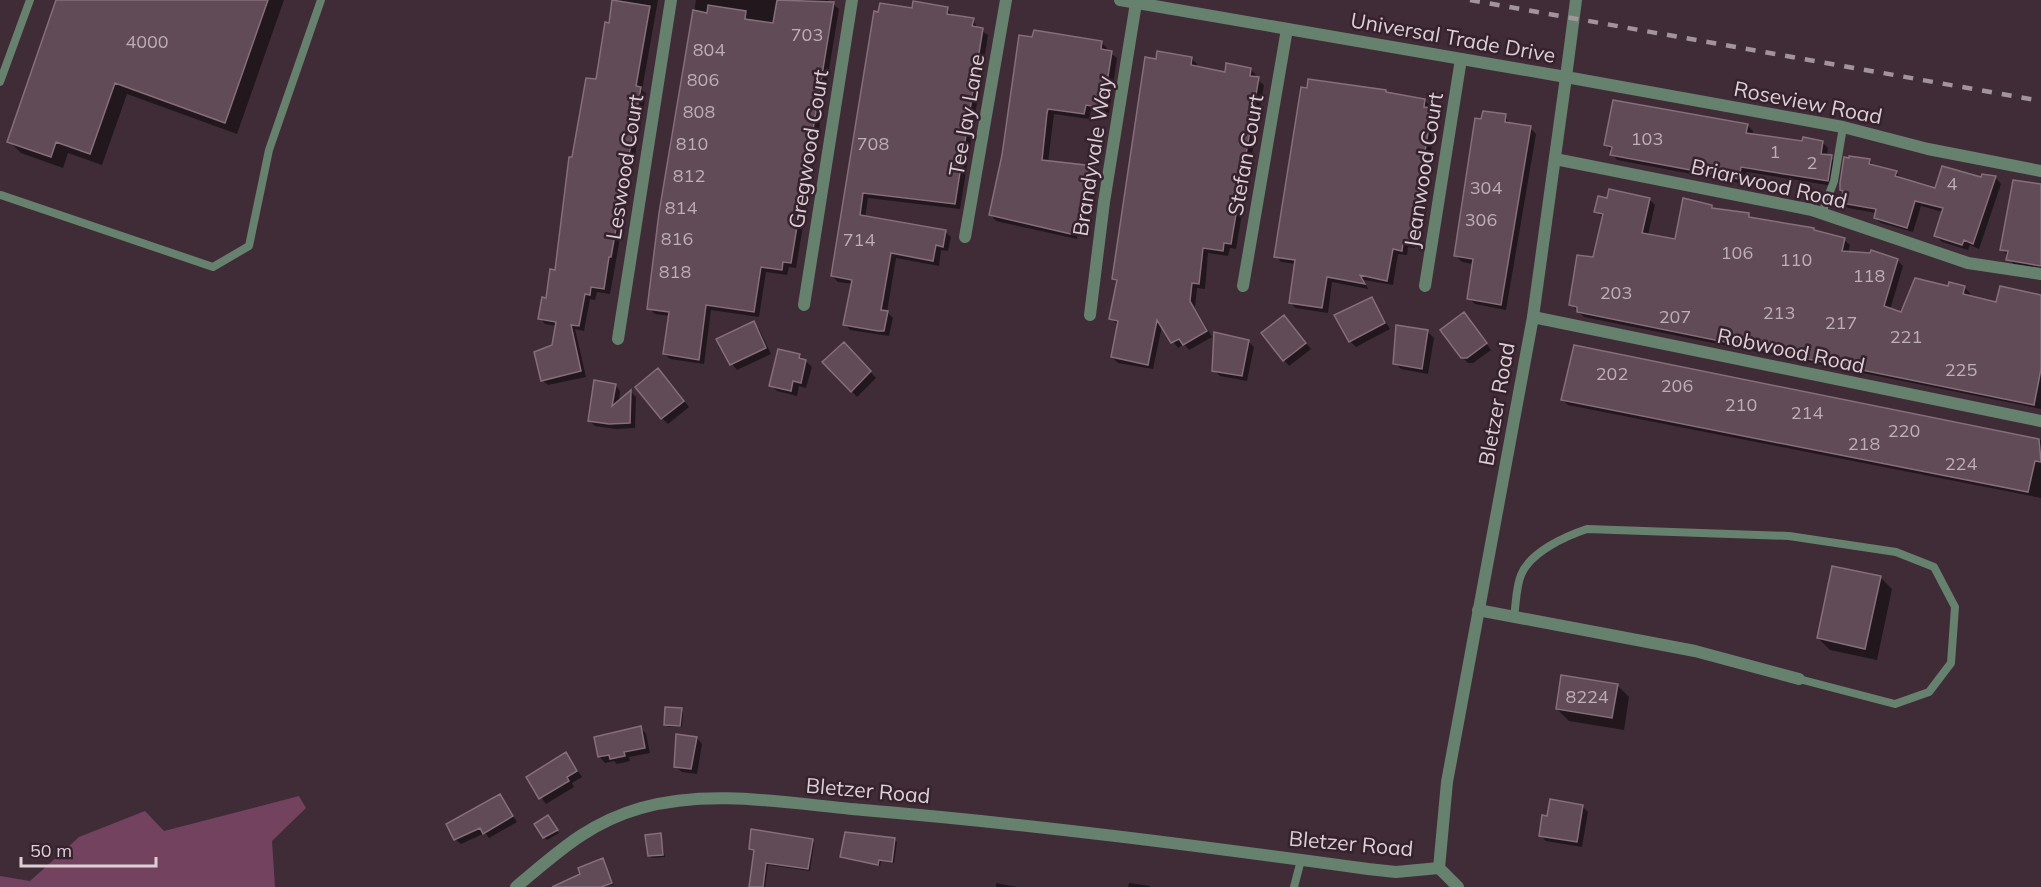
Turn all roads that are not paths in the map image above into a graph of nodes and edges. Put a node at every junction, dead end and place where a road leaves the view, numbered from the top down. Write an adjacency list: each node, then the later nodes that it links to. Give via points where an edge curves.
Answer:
1 (30, 0): 12 (lane)
2 (321, 0): 16 (lane, via 269,150 249,246 213,267)
3 (671, 0): 25 (street, Leswood Court)
4 (852, 0): 22 (street, Gregwood Court)
5 (1006, 0): 18 (street, Tee Jay Lane)
6 (1120, 0): 8 (street, Universal Trade Drive)
7 (1576, 0): 11 (street, Bletzer Road)
8 (1136, 3): 9 (street, Universal Trade Drive); 23 (street, Brandyvale Way)
9 (1287, 29): 10 (street, Universal Trade Drive); 20 (street, Stefan Court)
10 (1461, 59): 11 (street, Universal Trade Drive); 21 (street, Jeanwood Court)
11 (1566, 77): 13 (street, Roseview Road); 14 (street, Bletzer Road)
12 (0, 82)
13 (1843, 127): 15 (street, Roseview Road, via 1928,149); 17 (lane, via 1834,181)
14 (1555, 159): 17 (street, Briarwood Road); 24 (street, Bletzer Road)
15 (2041, 171)
16 (0, 195)
17 (1822, 213): 19 (street, Briarwood Road, via 1968,263)
18 (965, 237)
19 (2041, 274)
20 (1243, 286)
21 (1425, 286)
22 (804, 305)
23 (1090, 315)
24 (1533, 317): 26 (street, Robwood Road); 27 (street, Bletzer Road)
25 (618, 339)
26 (2041, 421)
27 (1478, 610): 28 (street); 31 (street, Bletzer Road, via 1448,782)
28 (1514, 618): 29 (street, via 1695,651); 29 (lane, via 1521,576 1528,562 1570,535 1587,530 1789,536 1896,552 1934,567 1955,608 1951,663 1929,692 1895,704)
29 (1799, 679)
30 (1301, 860): 31 (street, Bletzer Road, via 1396,872); 32 (street, Bletzer Road, via 1081,831 714,799 675,801 614,816 565,844); 33 (lane)
31 (1439, 868): 34 (street)
32 (516, 887)
33 (1294, 887)
34 (1458, 887)

